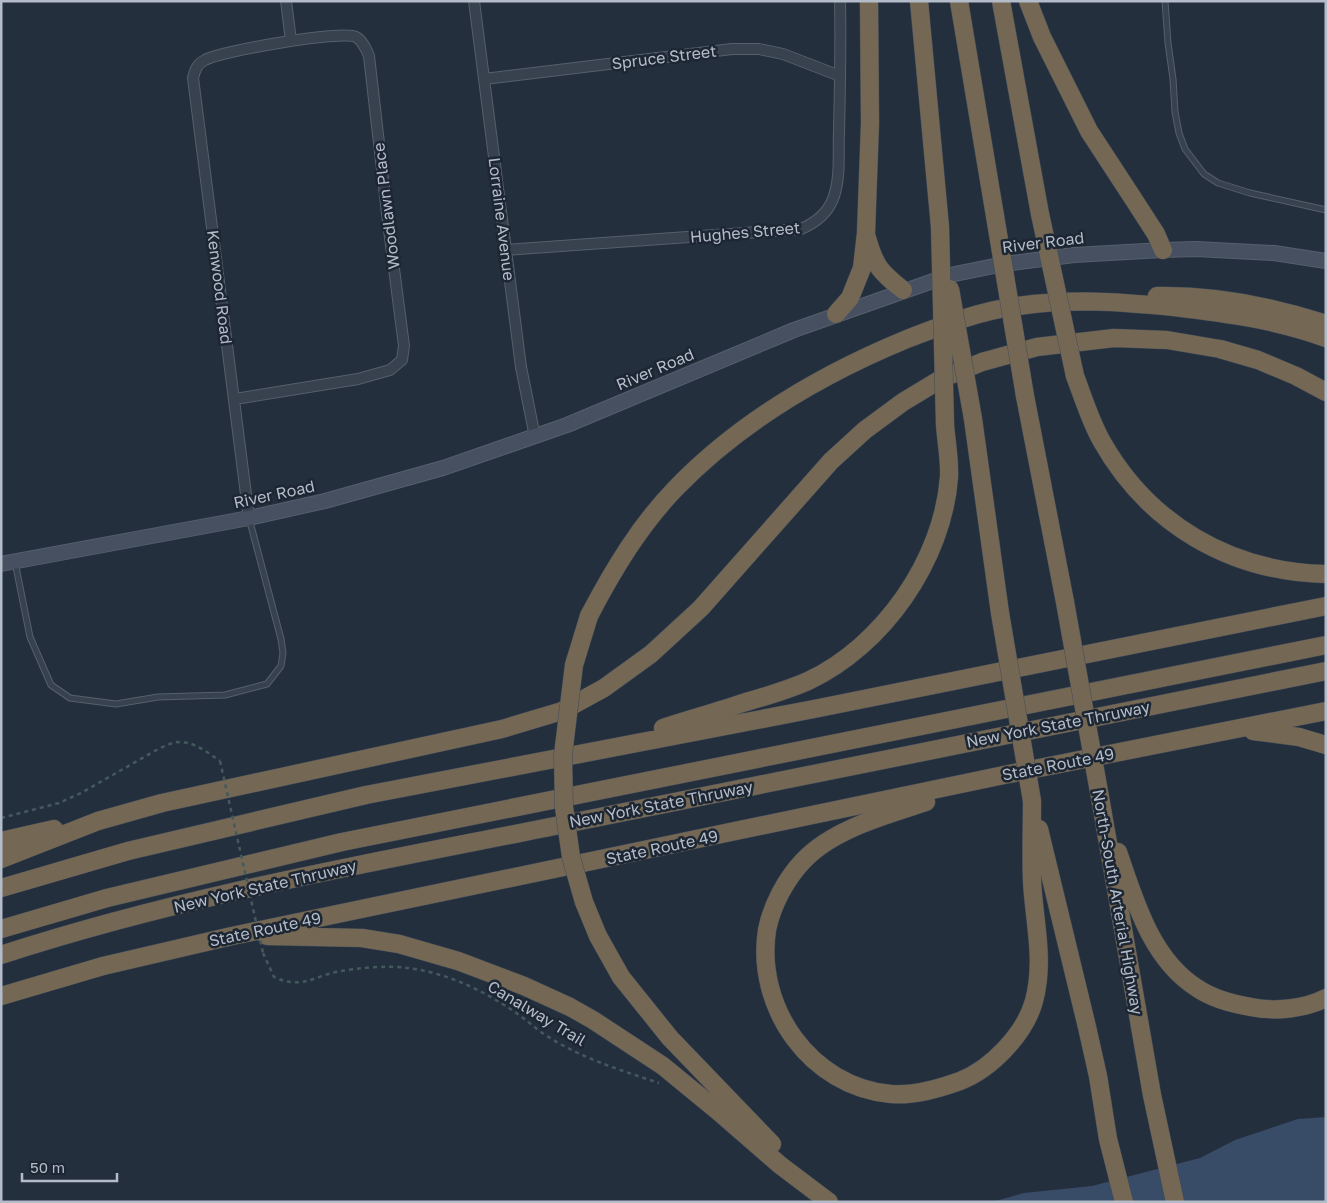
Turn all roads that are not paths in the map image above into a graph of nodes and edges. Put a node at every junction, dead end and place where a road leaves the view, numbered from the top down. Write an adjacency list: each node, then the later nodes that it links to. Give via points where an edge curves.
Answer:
1 (286, 1): 10 (street)
2 (474, 1): 13 (street, Lorraine Avenue)
3 (840, 1): 12 (street, Hughes Street)
4 (869, 1): 16 (highway, via 870,123)
5 (919, 1): 15 (highway)
6 (959, 1): 41 (highway, North-South Arterial Highway, bridge, via 1025,396)
7 (1001, 1): 31 (highway, bridge, via 1040,214 1076,376 1101,439 1123,474 1156,510 1183,532 1246,562 1282,571)
8 (1028, 1): 18 (highway, via 1042,37 1090,131)
9 (1165, 1): 14 (lane, via 1179,132 1185,149 1204,174 1218,183)
10 (291, 41): 11 (street, Woodlawn Place, via 216,54); 26 (street, Woodlawn Place, via 346,35 362,43 369,56 404,346 402,360 390,370 358,379)
11 (204, 60): 26 (street, Kenwood Road, via 196,67 192,78)
12 (840, 76): 13 (street, Spruce Street, via 783,54 732,48); 17 (street, Hughes Street, via 838,180 824,213 812,224 801,229)
13 (484, 79): 17 (street, Lorraine Avenue)
14 (1326, 210)
15 (940, 227): 38 (highway, bridge, via 949,476 944,511 932,546 908,594 883,625 832,668 807,681); 40 (highway, bridge)
16 (866, 233): 20 (highway, via 872,257 883,275); 22 (highway, via 862,268 850,298)
17 (506, 250): 27 (street, Lorraine Avenue, via 521,366)
18 (1163, 250): 19 (main road, River Road, via 1274,253); 20 (main road, River Road, via 1074,255 1004,264 950,275)
19 (1326, 261)
20 (903, 290): 22 (main road, River Road)
21 (1077, 300): 23 (highway, via 1189,296 1244,302); 24 (highway, via 1219,312); 51 (highway, bridge, via 1018,306 970,316 864,357 814,383 753,422 697,468 649,519 623,555 589,616 574,665 563,755 564,807 571,858 598,936 620,977 670,1038)
22 (836, 314): 27 (main road, River Road)
23 (1326, 324)
24 (1326, 338)
25 (1326, 392): 42 (highway, via 1258,360 1220,349 1167,340 1114,338 1037,347 982,362 941,379 865,430 831,460 701,608 651,654 604,688 562,711 502,729 162,803)
26 (235, 399): 28 (street, Kenwood Road)
27 (535, 437): 28 (main road, River Road, via 443,468 325,501)
28 (249, 518): 29 (main road, River Road); 29 (lane, via 283,653 281,666 267,684 225,694 158,697 116,704 70,698 51,685 30,637)
29 (15, 561): 30 (main road, River Road)
30 (1, 564)
31 (1326, 574)
32 (1326, 606): 38 (highway)
33 (1326, 645): 46 (highway, New York State Thruway, via 342,842 107,898)
34 (1326, 671): 48 (highway, New York State Thruway, via 386,858 142,914)
35 (1326, 711): 36 (highway, State Route 49)
36 (1235, 729): 37 (highway, via 1299,737); 39 (highway, State Route 49)
37 (1326, 746)
38 (593, 751): 45 (highway, via 366,794 128,851)
39 (1004, 775): 40 (highway, via 864,822 804,860 787,881 774,907 768,930 766,965 772,996 782,1019 807,1055 853,1085 875,1092 907,1094 939,1088 972,1076 992,1062 1011,1041 1033,1002 1039,971 1032,882); 47 (highway, State Route 49)
40 (1032, 801): 52 (highway, via 1098,1076 1108,1139)
41 (1101, 803): 50 (highway, via 1136,903 1152,938 1173,968 1197,988 1229,1003 1261,1009 1290,1008); 53 (highway, North-South Arterial Highway, via 1152,1095)
42 (98, 821): 43 (highway); 44 (highway)
43 (1, 841)
44 (1, 859)
45 (1, 888)
46 (1, 929)
47 (232, 936): 49 (highway, State Route 49, via 103,966); 51 (highway, via 362,938 399,944 458,961 524,986 594,1020 663,1066 780,1165)
48 (1, 955)
49 (4, 995)
50 (1326, 998)
51 (830, 1202)
52 (1124, 1202)
53 (1175, 1202)

